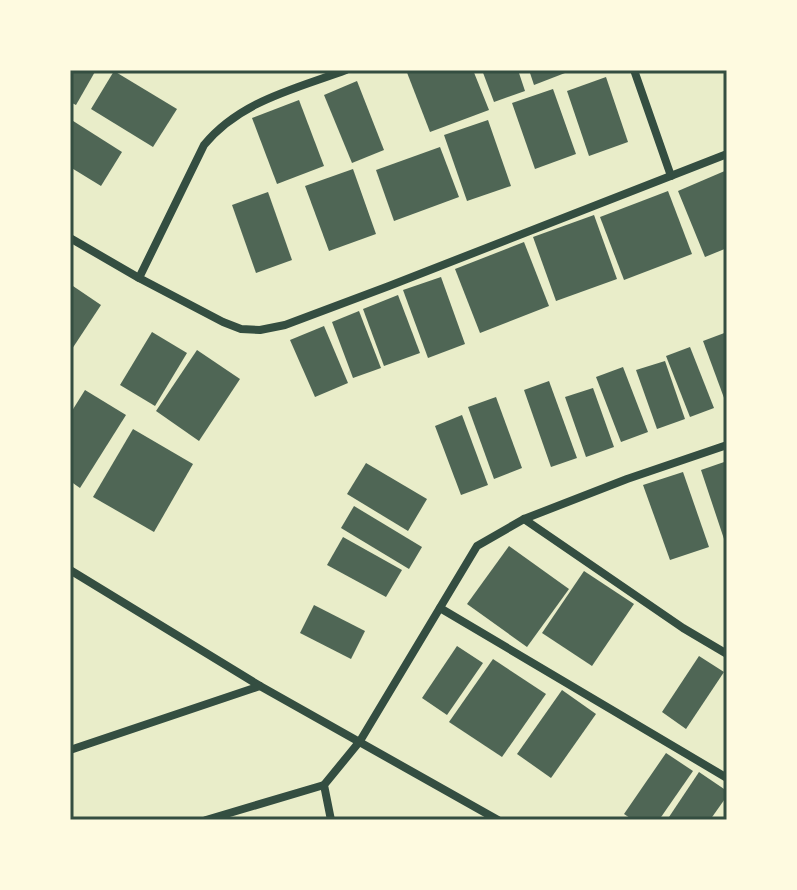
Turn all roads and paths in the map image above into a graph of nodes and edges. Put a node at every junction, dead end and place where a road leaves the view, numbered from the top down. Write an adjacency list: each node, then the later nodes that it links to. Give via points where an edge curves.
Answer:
1 (346, 70): 6 (street, via 252,105 215,132)
2 (634, 70): 4 (street)
3 (727, 154): 4 (street)
4 (671, 176): 6 (street, via 285,325 260,330 223,322)
5 (70, 238): 6 (street)
6 (139, 278)
7 (727, 445): 8 (street)
8 (524, 519): 10 (street, via 477,546); 11 (street)
9 (70, 570): 12 (street)
10 (440, 608): 13 (street); 15 (street)
11 (727, 654)
12 (260, 686): 13 (street); 14 (street)
13 (360, 741): 16 (street); 19 (street)
14 (70, 750)
15 (727, 778)
16 (324, 785): 17 (street); 18 (street)
17 (206, 820)
18 (331, 820)
19 (498, 820)

